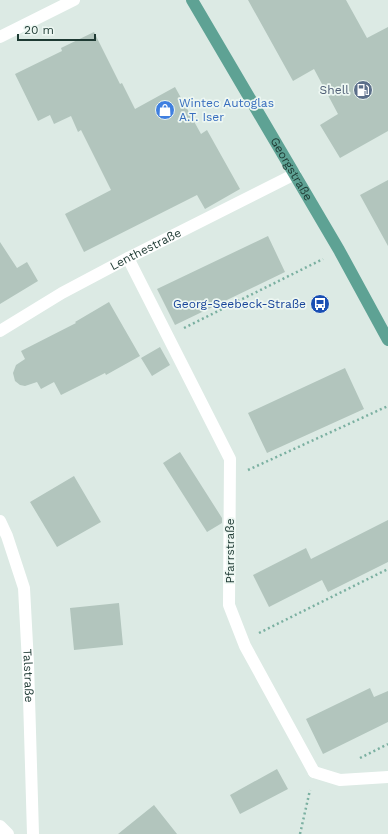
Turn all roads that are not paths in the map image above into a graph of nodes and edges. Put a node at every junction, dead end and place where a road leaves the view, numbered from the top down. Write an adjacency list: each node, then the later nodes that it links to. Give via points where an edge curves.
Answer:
1 (74, 0): 3 (street)
2 (192, 0): 4 (main road, Georgstraße)
3 (0, 37)
4 (295, 174): 5 (street, Lenthestraße); 7 (main road, Georgstraße)
5 (128, 258): 6 (street, Lenthestraße); 9 (street, Pfarrstraße, via 230,459 229,605 245,646 314,772 340,780)
6 (0, 331)
7 (388, 340)
8 (0, 522): 12 (street, Talstraße, via 24,588)
9 (388, 777)
10 (0, 826): 11 (street)
11 (8, 834)
12 (33, 834)

